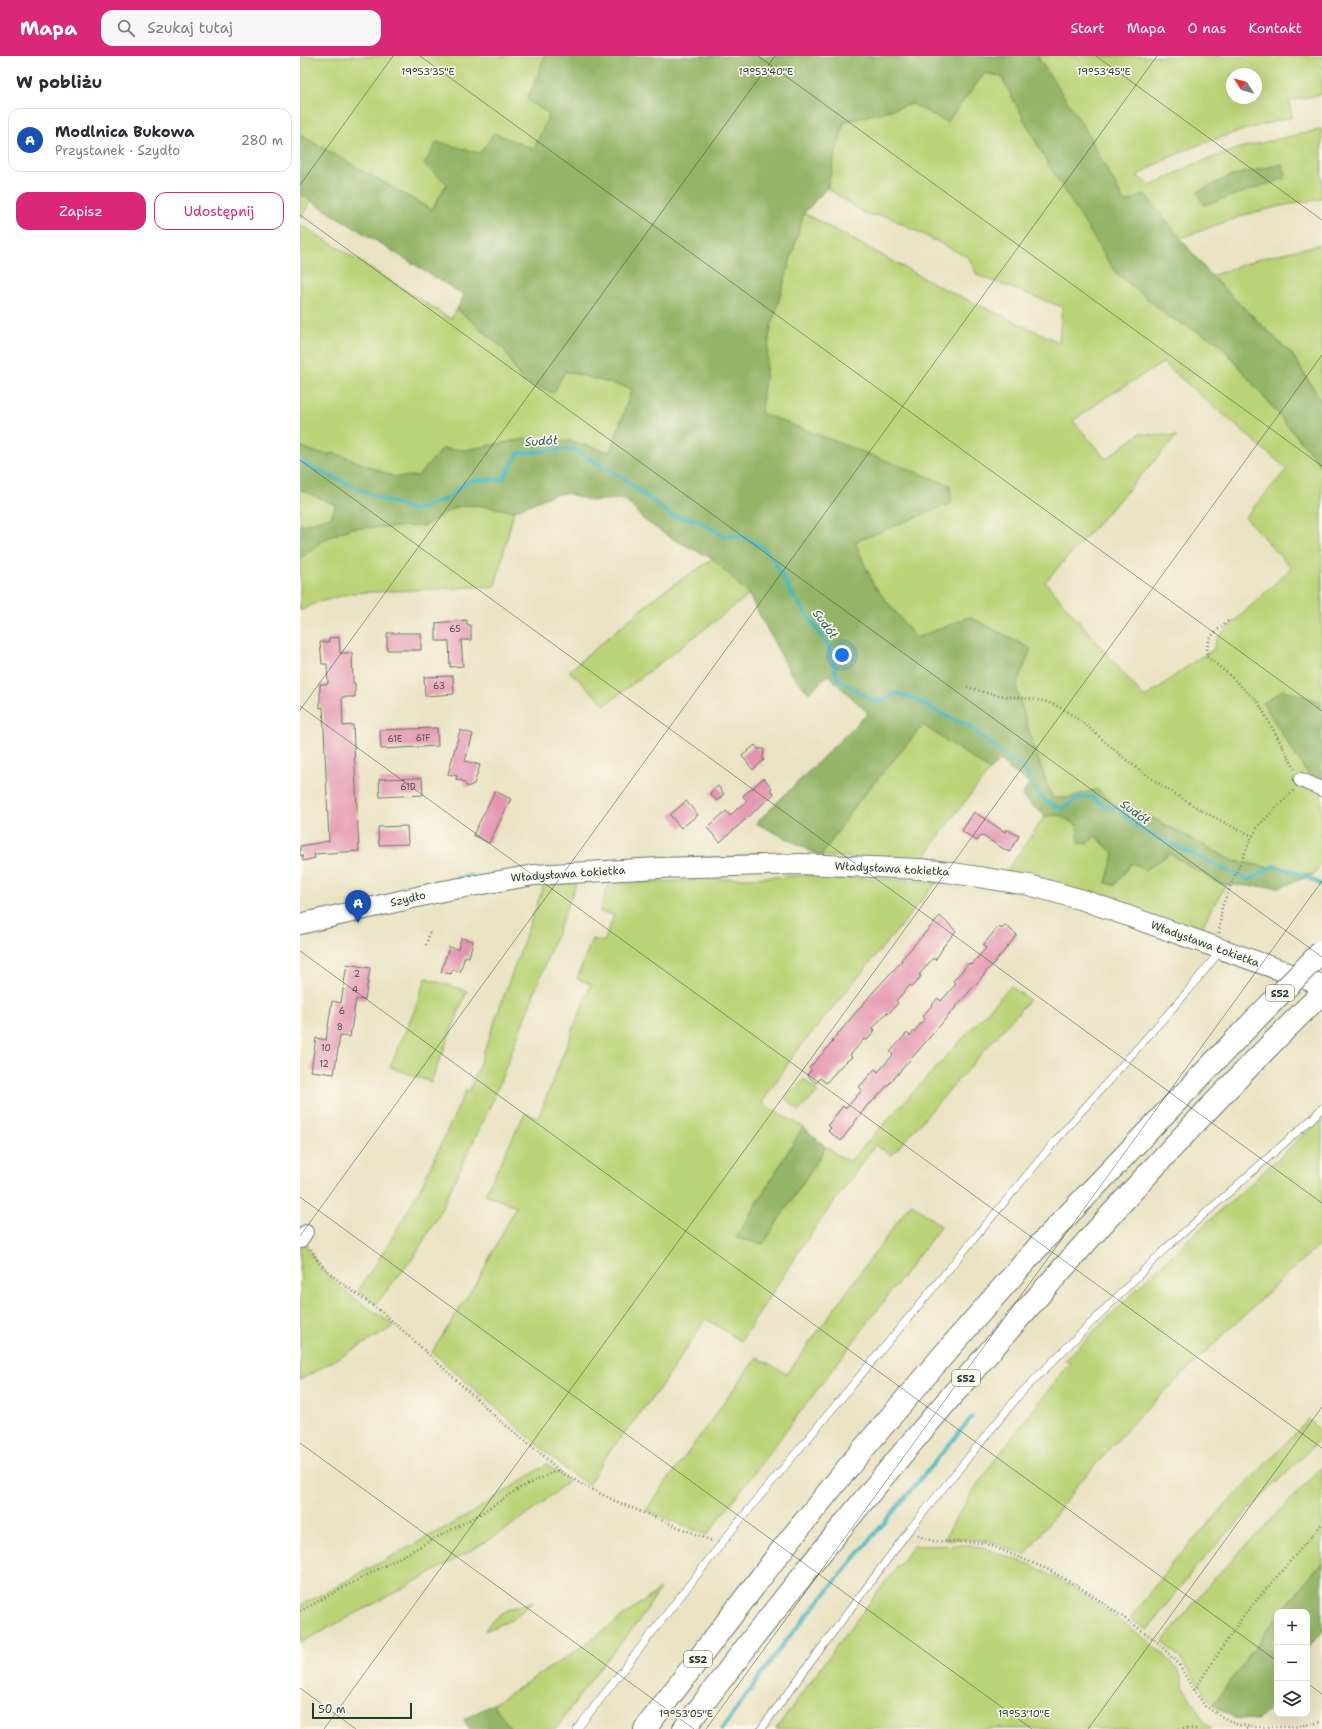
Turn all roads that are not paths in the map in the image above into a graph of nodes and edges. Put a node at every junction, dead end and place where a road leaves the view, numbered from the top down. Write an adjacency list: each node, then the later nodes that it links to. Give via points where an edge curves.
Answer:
1 (1301, 780): 2 (street)
2 (1322, 789)
3 (446, 891): 4 (street, Szydło); 5 (street, Władysława Łokietka, via 534,875 660,868 800,864 920,869 1029,885 1086,901)
4 (300, 924)
5 (1219, 948): 7 (street, Władysława Łokietka); 10 (lane, via 1187,992 1057,1139 746,1513)
6 (1322, 951): 11 (highway, S52, bridge, via 1044,1238 858,1455)
7 (1322, 985)
8 (1322, 993): 12 (highway, S52, via 1269,1045 1148,1175 974,1370 871,1491)
9 (1322, 1108): 13 (lane, via 1166,1248 1020,1394 910,1529)
10 (577, 1729)
11 (645, 1729)
12 (684, 1729)
13 (761, 1729)

